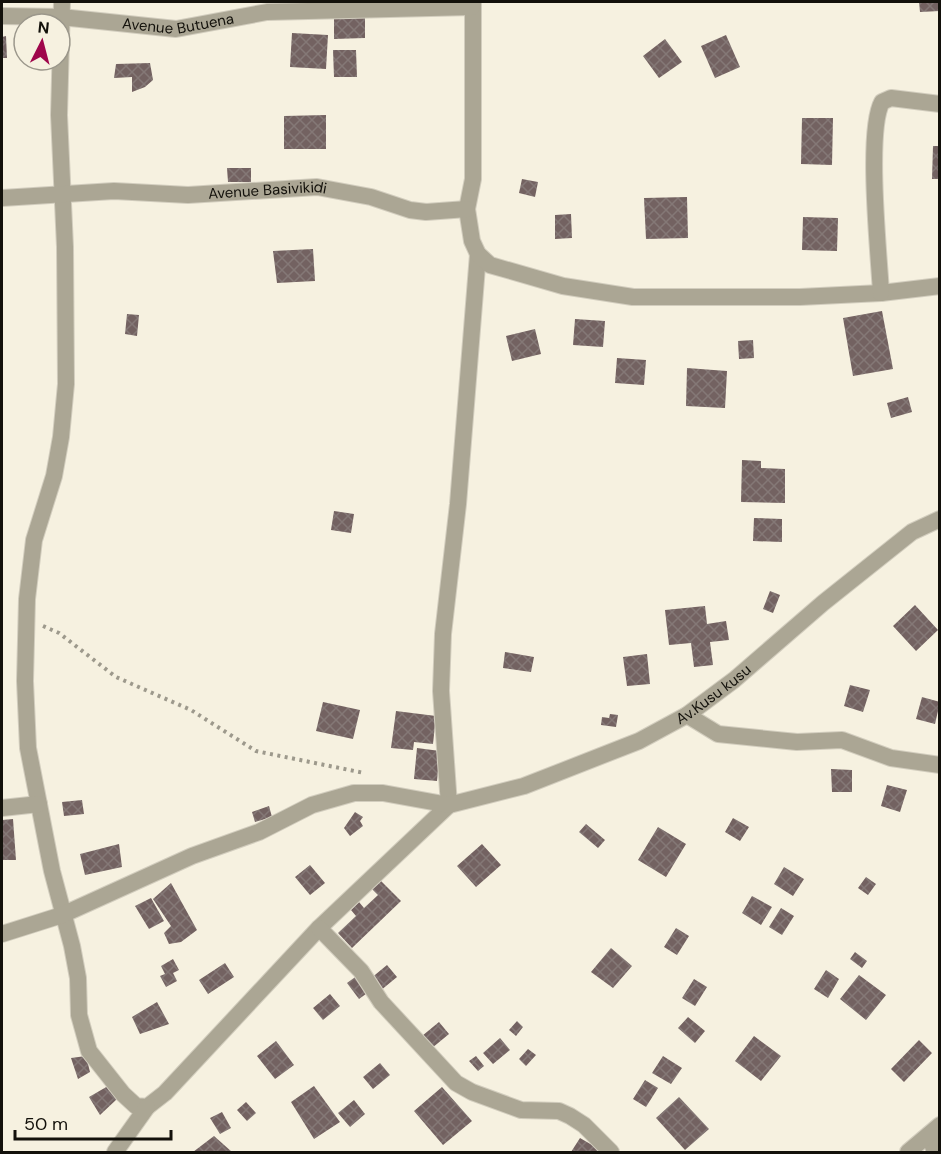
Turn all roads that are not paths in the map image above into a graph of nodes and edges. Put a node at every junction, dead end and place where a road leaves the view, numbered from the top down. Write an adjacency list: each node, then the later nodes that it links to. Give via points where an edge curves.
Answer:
1 (473, 4): 2 (street, Avenue Butuena, via 267,12 176,29); 7 (street, via 473,179)
2 (61, 9): 3 (street, Avenue Butuena); 5 (street, via 59,115)
3 (2, 16)
4 (939, 104): 10 (street, via 891,99 882,102 878,109 875,191)
5 (64, 194): 6 (street, Avenue Basivikidi); 7 (street, Avenue Basivikidi, via 114,191 188,195 317,187 371,196 410,210); 14 (street, via 66,384 54,476 34,540 27,618 28,748)
6 (2, 198)
7 (467, 209): 8 (street)
8 (478, 254): 10 (street, via 490,265 526,277 633,297); 15 (street, via 458,504 443,634 441,691)
9 (939, 286): 10 (street)
10 (881, 293)
11 (939, 519): 12 (street, Av.Kusu kusu, via 912,531)
12 (687, 715): 13 (street, via 718,734 797,742 842,740 891,758); 15 (street, Av.Kusu kusu, via 587,763 524,786)
13 (939, 765)
14 (39, 804): 16 (street); 17 (street)
15 (449, 805): 17 (street, via 383,793 354,793 312,805 259,832 192,856); 18 (street)
16 (2, 808)
17 (62, 915): 19 (street); 20 (street, via 72,946 79,1015 89,1051 123,1094 136,1106)
18 (319, 928): 20 (street, via 165,1093); 23 (street, via 456,1083 520,1110 570,1116)
19 (2, 934)
20 (147, 1107): 22 (street)
21 (934, 1130): 24 (street); 25 (street)
22 (115, 1152)
23 (611, 1152)
24 (908, 1152)
25 (935, 1152)

